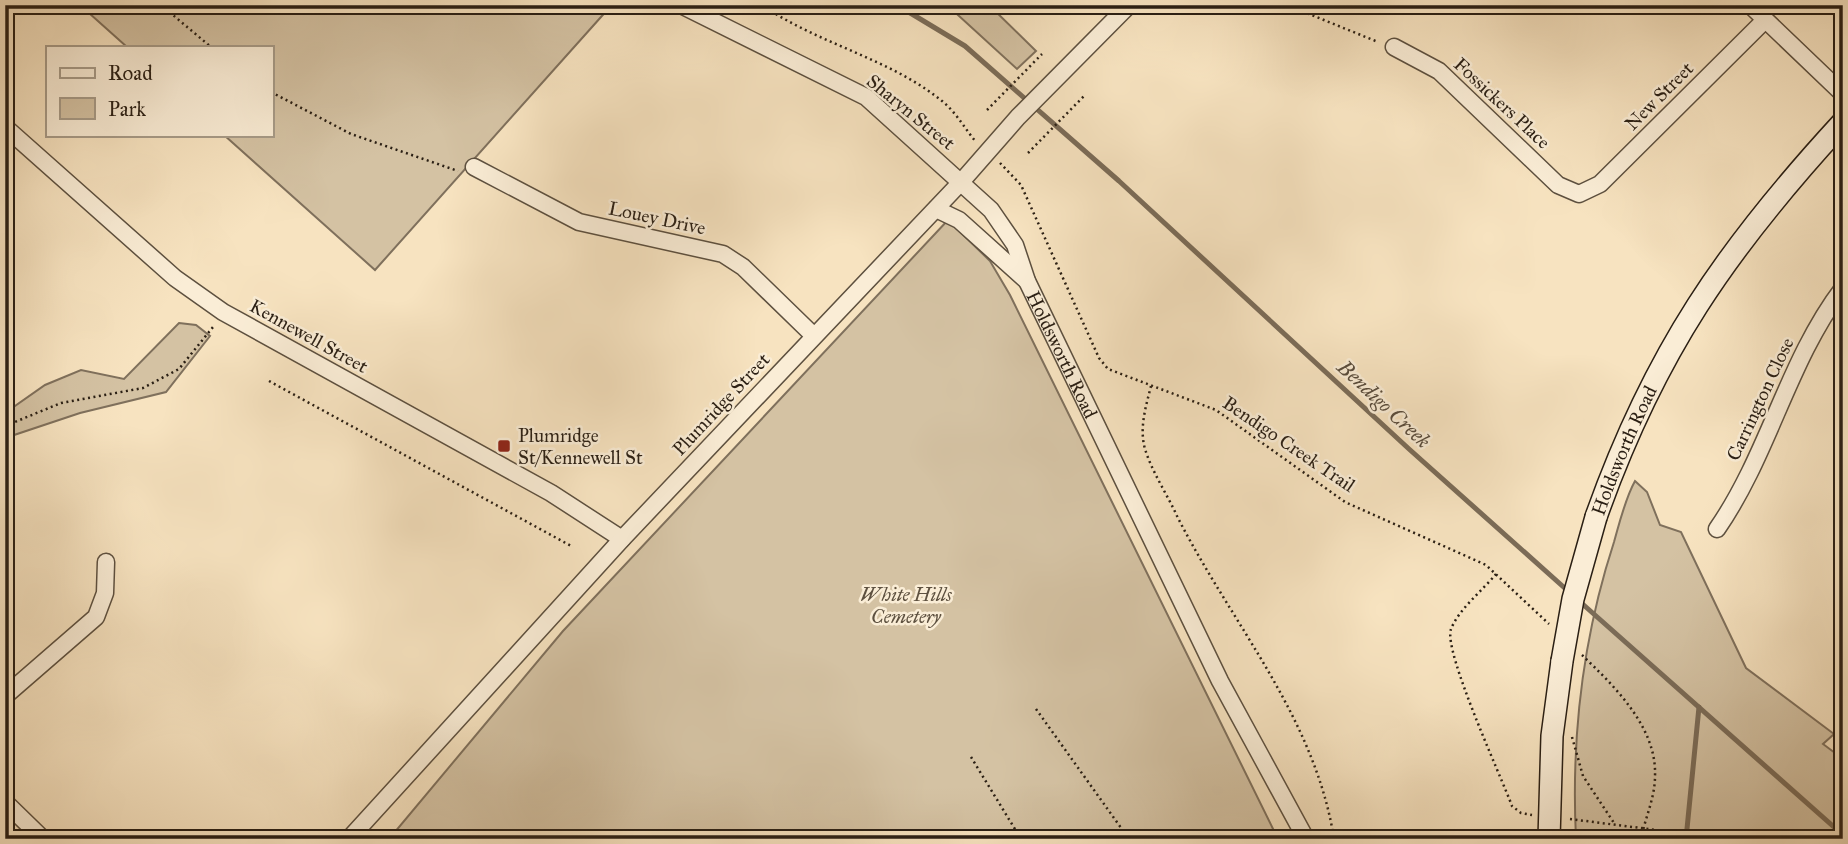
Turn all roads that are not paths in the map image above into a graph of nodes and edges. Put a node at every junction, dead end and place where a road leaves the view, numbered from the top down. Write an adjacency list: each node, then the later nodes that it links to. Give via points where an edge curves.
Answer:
1 (681, 5): 10 (street, Sharyn Street, via 859,92)
2 (1129, 5): 10 (street, Plumridge Street, via 1017,117)
3 (1751, 5): 4 (street)
4 (1765, 20): 6 (street); 11 (street, New Street, via 1600,184)
5 (1394, 47): 11 (street, Fossickers Place, via 1438,71 1558,185)
6 (1843, 94)
7 (1843, 122): 24 (main road, Holdsworth Road, bridge, via 1765,208 1693,308 1641,404 1595,517 1573,599 1571,657 1552,746)
8 (5, 127): 17 (street, Kennewell Street, via 175,278 223,312 561,498)
9 (468, 169): 15 (street, Louey Drive, via 579,222 723,254 743,267)
10 (961, 181): 12 (street, Plumridge Street); 13 (street, Holdsworth Road, via 1005,228)
11 (1578, 194)
12 (936, 209): 13 (street, Holdsworth Road, via 959,220); 15 (street, Plumridge Street)
13 (1027, 281): 23 (street, Holdsworth Road, via 1220,681)
14 (1843, 288): 16 (street, Carrington Close, via 1819,324 1739,494)
15 (814, 335): 17 (street, Plumridge Street)
16 (1717, 529)
17 (622, 540): 22 (street, Plumridge Street)
18 (106, 562): 19 (street, via 105,593 96,617)
19 (5, 696)
20 (5, 802): 21 (street)
21 (43, 839)
22 (349, 839)
23 (1307, 839)
24 (1549, 839)

